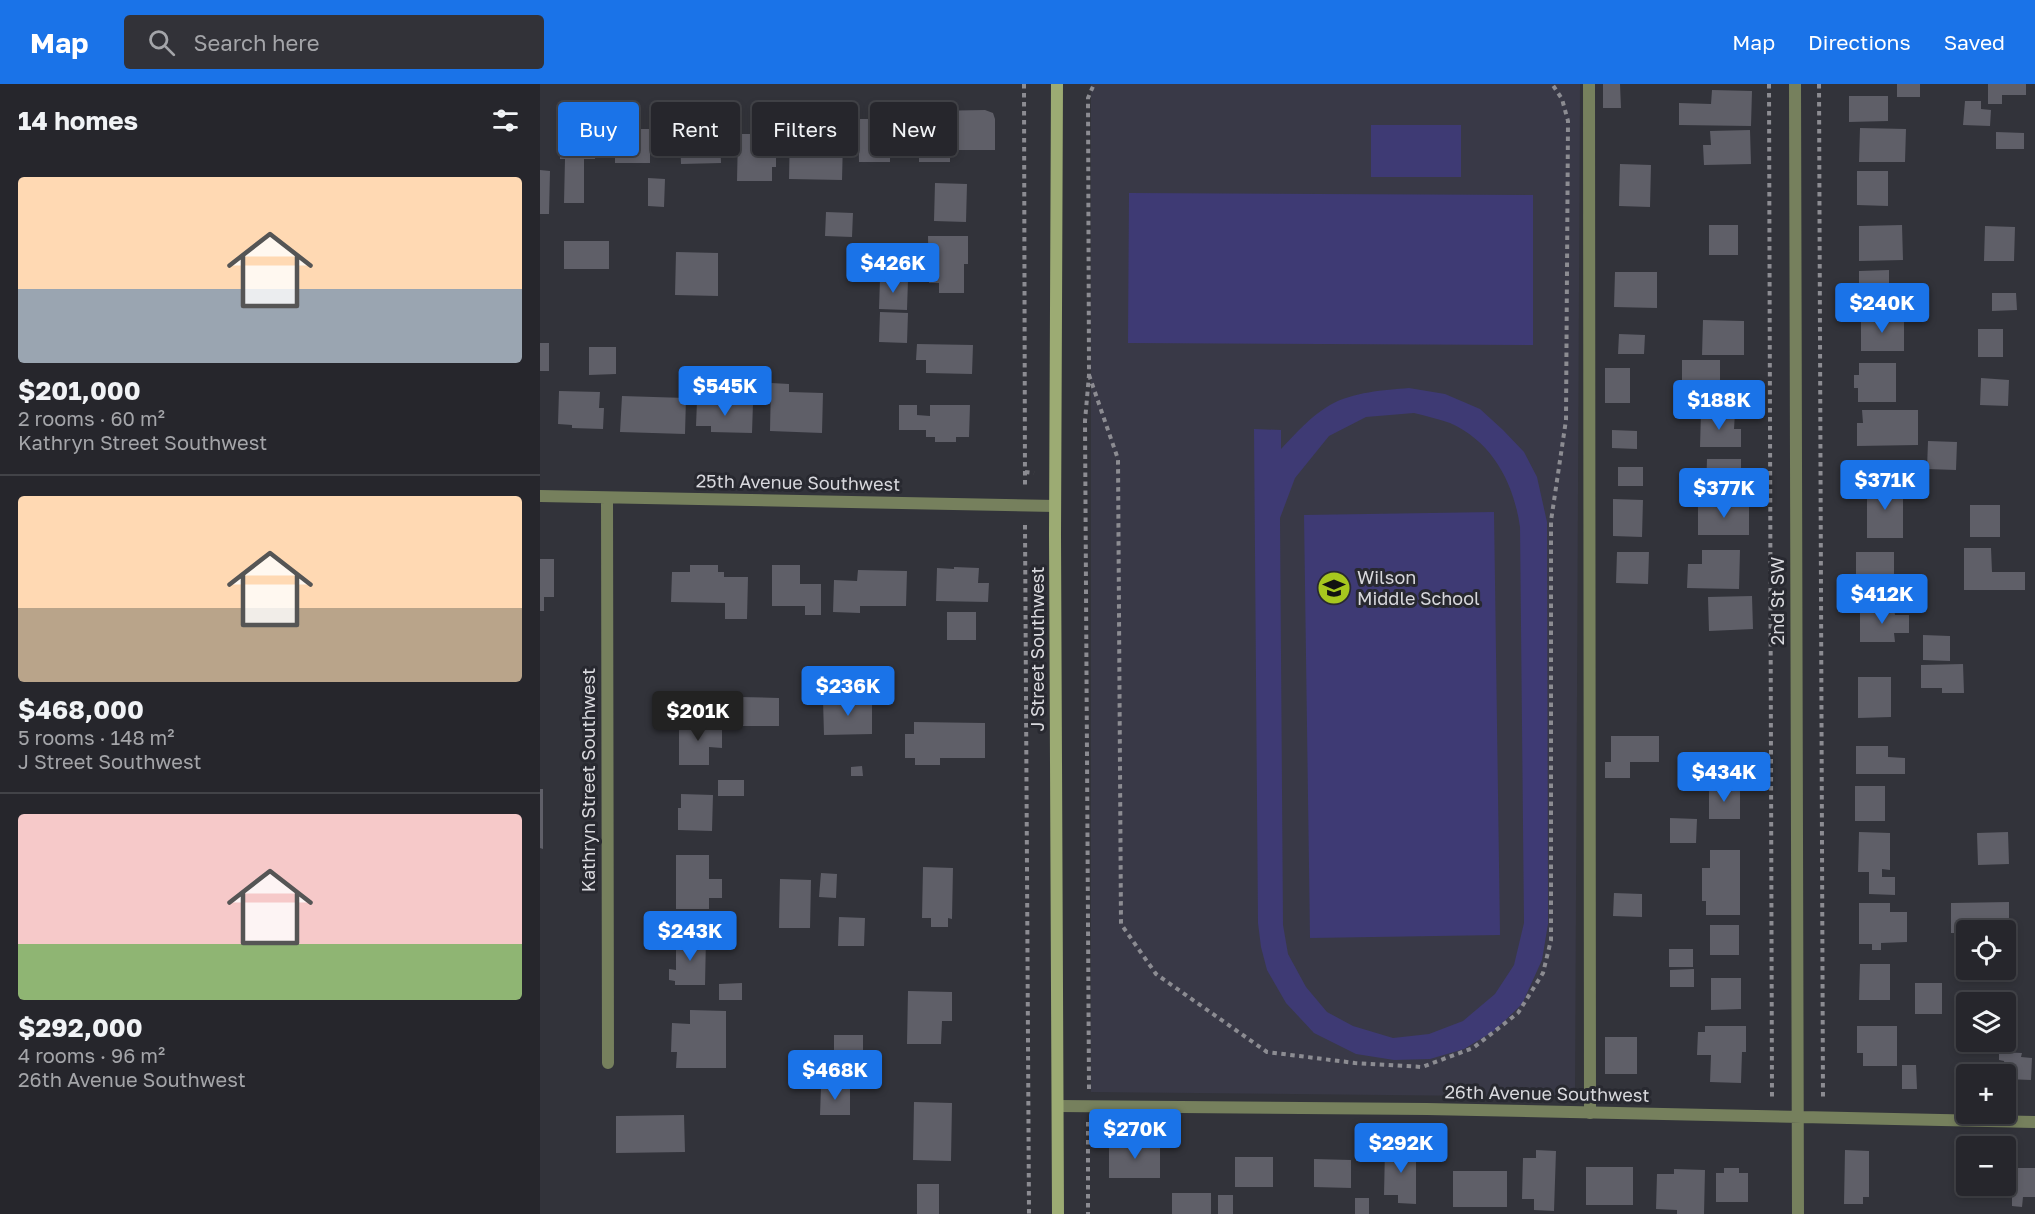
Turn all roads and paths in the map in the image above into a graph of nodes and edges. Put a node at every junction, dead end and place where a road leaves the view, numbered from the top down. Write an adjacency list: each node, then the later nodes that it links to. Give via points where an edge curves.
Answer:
1 (1024, 84): 10 (path)
2 (1057, 84): 17 (street, J Street Southwest)
3 (1095, 84): 9 (path, via 1088,98)
4 (1552, 84): 9 (path, via 1562,99 1568,121 1566,420 1551,521 1551,940 1543,973 1518,1013 1473,1048 1422,1067 1355,1064 1267,1052 1156,974 1121,924 1118,459)
5 (1589, 84): 26 (street)
6 (1769, 84): 27 (path)
7 (1794, 84): 28 (street, 2nd St SW)
8 (1819, 84): 29 (path)
9 (1089, 375): 13 (path)
10 (1024, 472): 11 (path); 14 (path)
11 (1034, 472)
12 (1078, 472): 13 (path)
13 (1086, 472): 20 (path)
14 (1024, 486)
15 (540, 496): 16 (street, 25th Avenue Southwest)
16 (607, 498): 17 (street, 25th Avenue Southwest); 23 (street, Kathryn Street Southwest)
17 (1055, 506): 25 (street, J Street Southwest)
18 (1025, 525): 21 (path)
19 (1078, 535): 20 (path)
20 (1086, 535): 24 (path)
21 (1025, 536): 22 (path); 32 (path)
22 (1034, 536)
23 (608, 1063)
24 (1089, 1092)
25 (1058, 1106): 26 (street, 26th Avenue Southwest); 33 (street, J Street Southwest)
26 (1590, 1113): 27 (street, 26th Avenue Southwest)
27 (1772, 1117): 28 (street, 26th Avenue Southwest)
28 (1797, 1118): 29 (street, 26th Avenue Southwest); 35 (street, 2nd St SW)
29 (1823, 1118): 31 (street, 26th Avenue Southwest)
30 (1088, 1122): 34 (path)
31 (2035, 1122)
32 (1029, 1214)
33 (1058, 1214)
34 (1088, 1214)
35 (1798, 1214)

